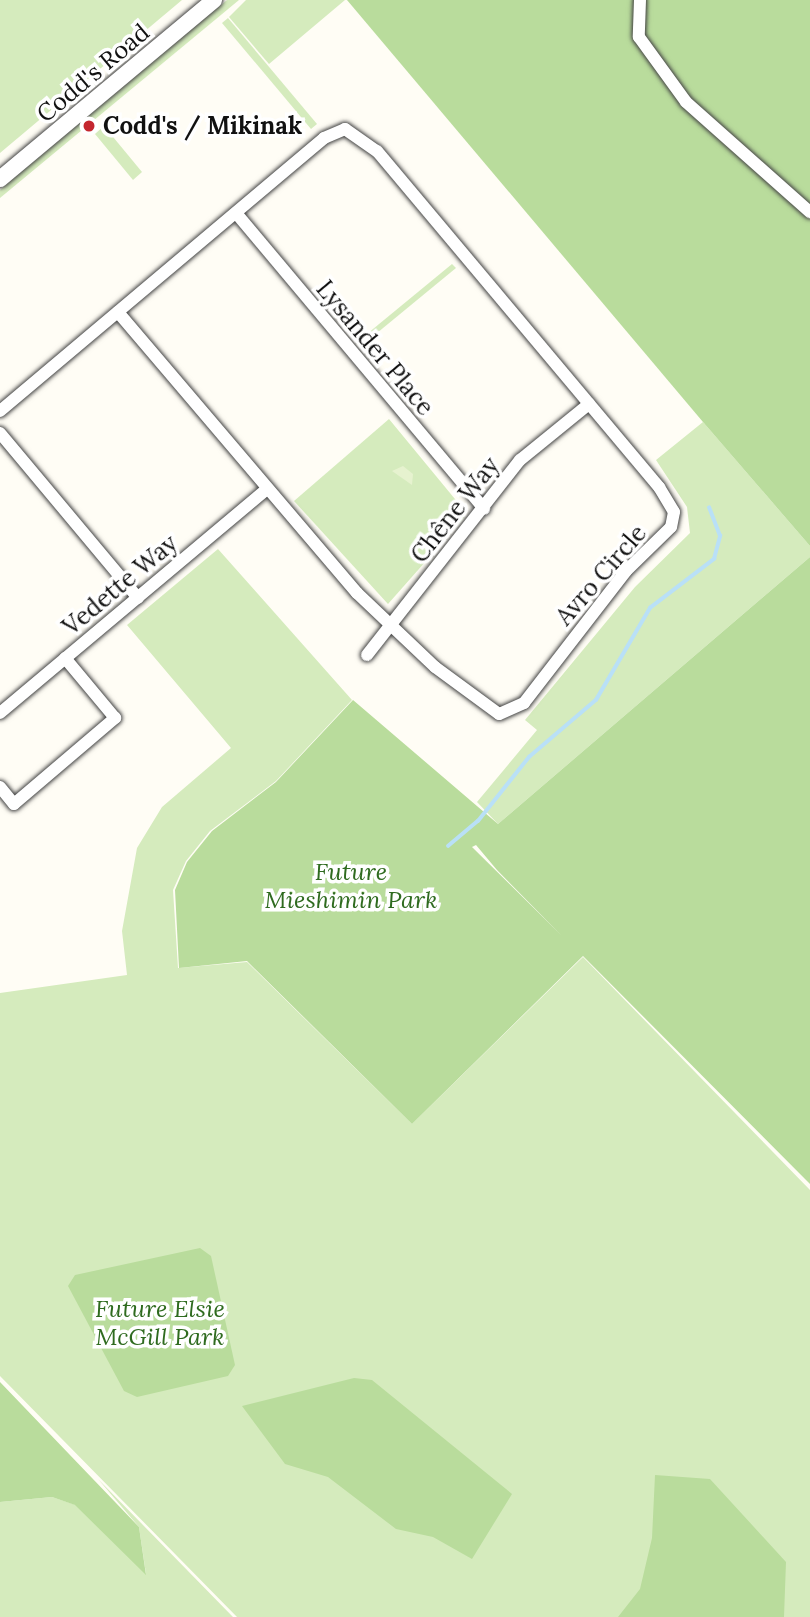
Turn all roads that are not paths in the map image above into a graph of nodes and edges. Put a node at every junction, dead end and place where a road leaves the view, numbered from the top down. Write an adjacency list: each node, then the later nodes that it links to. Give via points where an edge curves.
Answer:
1 (214, 0): 3 (street, Codd's Road)
2 (640, 0): 4 (street, via 639,37 686,102)
3 (0, 179)
4 (810, 212)
5 (236, 213): 6 (street, Avro Circle); 7 (street, Avro Circle, via 336,130 360,133); 11 (street, Lysander Place)
6 (118, 312): 8 (street, Avro Circle); 10 (street, Avro Circle)
7 (589, 404): 11 (street, Chêne Way, via 520,460); 13 (street, Avro Circle, via 659,487 674,520 524,703 499,714 488,709)
8 (0, 411)
9 (0, 433): 12 (street)
10 (267, 489): 12 (street, Vedette Way); 13 (street, Avro Circle)
11 (484, 509): 13 (street, Chêne Way)
12 (138, 598): 15 (street, Vedette Way)
13 (391, 628): 14 (street, Chêne Way)
14 (368, 655)
15 (65, 658): 16 (street, Vedette Way); 17 (street, via 115,719 14,804)
16 (0, 713)
17 (0, 787)

